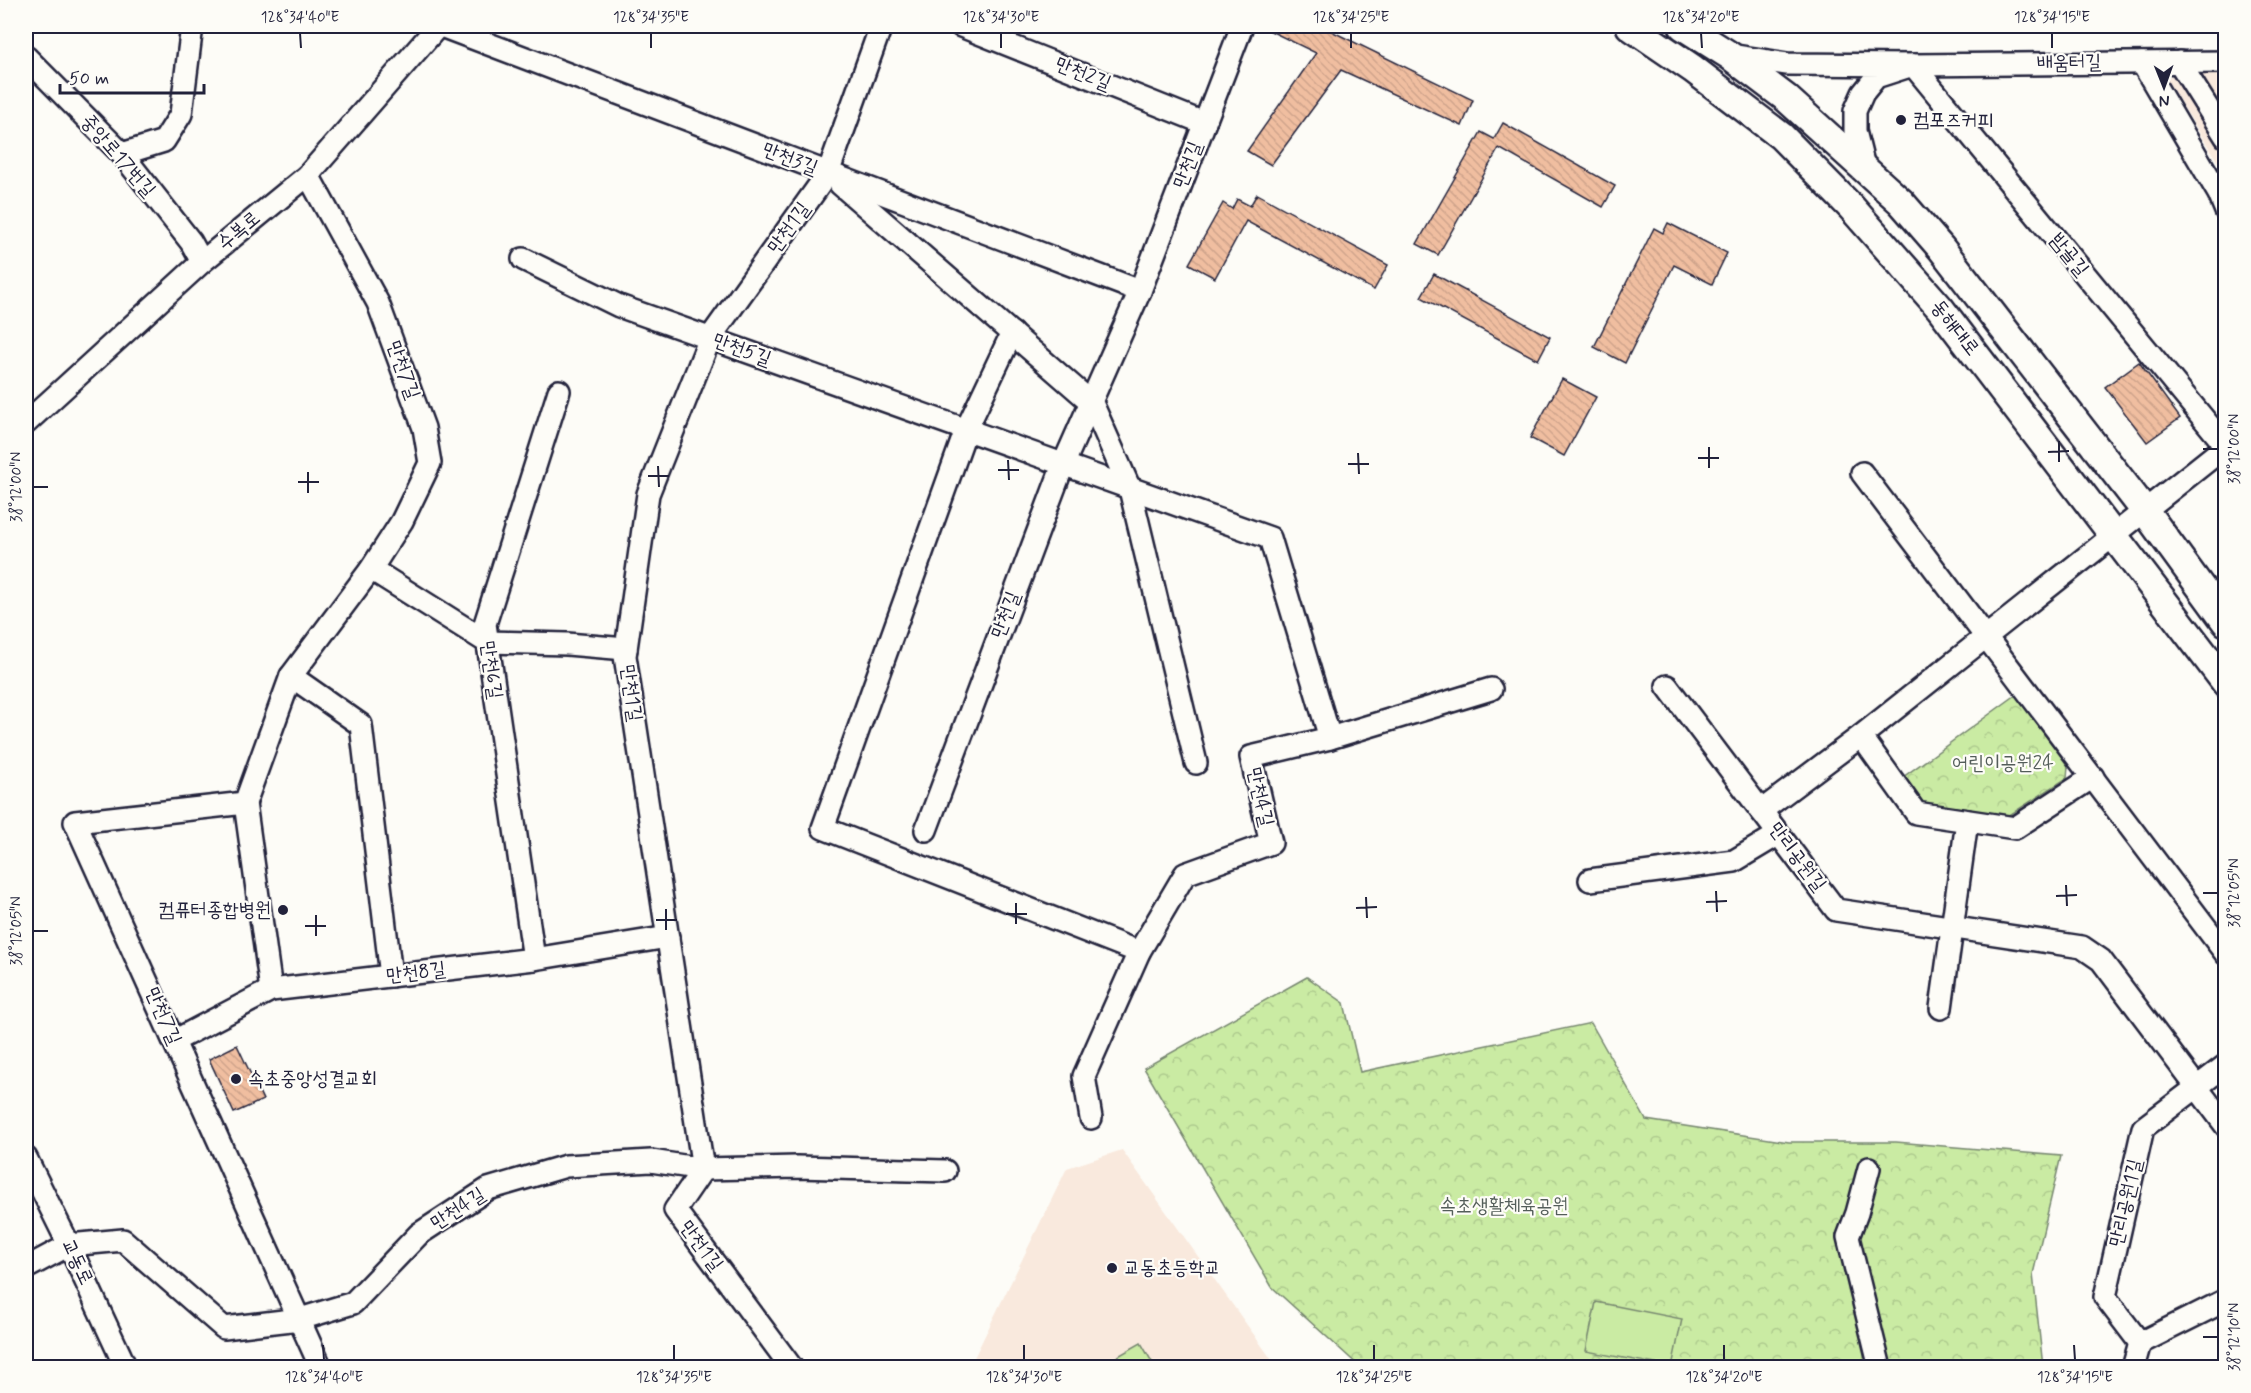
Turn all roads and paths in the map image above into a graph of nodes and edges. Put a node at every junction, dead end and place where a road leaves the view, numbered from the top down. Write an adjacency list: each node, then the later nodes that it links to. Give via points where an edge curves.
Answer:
1 (192, 26): 16 (street, via 182,114 164,141)
2 (440, 26): 18 (street, 만천3길); 19 (street, 수복로)
3 (881, 26): 18 (street, 만천1길)
4 (961, 26): 14 (street, 만천2길)
5 (1242, 26): 14 (street, 만천길)
6 (1630, 26): 35 (main road, 동해대로, via 1781,136 1851,207 1940,308)
7 (1683, 26): 8 (main road, 동해대로)
8 (1729, 56): 13 (street, 배움터길, via 1787,64); 17 (main road, 동해대로, via 1786,98)
9 (26, 57): 16 (street, 중앙로17번길)
10 (2179, 62): 11 (street, 배움터길); 12 (street, 배움터길); 15 (street)
11 (2226, 62)
12 (2142, 63): 13 (street, 배움터길); 20 (street)
13 (1913, 65): 17 (street, 배움터길, via 1876,76 1863,93 1855,111 1855,131); 30 (street, 밤골길)
14 (1204, 123): 23 (street, 만천길)
15 (2226, 137)
16 (122, 154): 22 (street, 중앙로17번길)
17 (1864, 167): 34 (main road, 동해대로, via 1941,248)
18 (828, 173): 23 (street, 만천3길); 24 (street); 25 (street, 만천1길)
19 (308, 174): 22 (street, 수복로); 36 (street, 만천7길, via 378,303 424,428 430,463 402,521)
20 (2226, 211)
21 (523, 259): 25 (street, 만천5길, via 619,306)
22 (202, 262): 28 (street, 수복로)
23 (1140, 291): 27 (street, 만천길)
24 (1012, 333): 27 (street); 29 (street)
25 (710, 338): 29 (street, 만천5길); 40 (street, 만천1길, via 648,494)
26 (559, 391): 39 (street, 만천6길, via 485,624)
27 (1092, 403): 31 (street, 만천길); 33 (street)
28 (26, 423)
29 (966, 430): 31 (street, 만천5길); 57 (street, via 823,828)
30 (2225, 446): 34 (street, 만리공원길)
31 (1063, 465): 33 (street, 만천5길); 52 (street, 만천길)
32 (1862, 473): 38 (street)
33 (1130, 489): 46 (street, via 1270,538); 47 (street)
34 (2145, 511): 35 (street, 만리공원길); 37 (main road, 동해대로)
35 (2113, 535): 38 (street, 만리공원길); 42 (main road, 동해대로)
36 (371, 569): 39 (street); 41 (street, 만천7길)
37 (2226, 622)
38 (1986, 635): 45 (street, 만리공원길); 48 (street)
39 (487, 642): 40 (street); 59 (street, 만천6길)
40 (626, 649): 56 (street, 만천1길)
41 (291, 676): 49 (street, 만천7길); 60 (street, via 361,725)
42 (2226, 683)
43 (1667, 686): 50 (street)
44 (1491, 689): 46 (street)
45 (1861, 736): 50 (street, 만리공원길); 51 (street, via 1916,813)
46 (1330, 738): 57 (street, 만천4길, via 1251,757 1271,843 1185,874)
47 (1196, 763)
48 (2093, 777): 51 (street, via 2015,828); 58 (street)
49 (245, 802): 61 (street, 만천7길); 63 (street, 만천7길, via 75,822)
50 (1761, 811): 53 (street, 만리공원길)
51 (1967, 821): 55 (street)
52 (926, 830)
53 (1779, 834): 54 (street, via 1734,861); 55 (street, 만리공원길, via 1836,910)
54 (1590, 880)
55 (1952, 926): 62 (street); 65 (street, 만리공원길, via 2082,947 2101,960)
56 (668, 937): 59 (street, 만천8길); 70 (street, 만천1길)
57 (1139, 952): 66 (street, 만천4길, via 1084,1076)
58 (2226, 954)
59 (534, 959): 60 (street, 만천8길)
60 (391, 976): 61 (street, 만천8길)
61 (271, 990): 63 (street, 만천8길)
62 (1941, 1008)
63 (174, 1041): 75 (street, 만천7길)
64 (2226, 1065): 65 (street, 만리공원1길)
65 (2197, 1088): 67 (street, 만리공원길); 76 (street, 만리공원1길, via 2143,1128 2105,1297)
66 (1091, 1118)
67 (2226, 1126)
68 (26, 1158): 72 (street, 교동로)
69 (1869, 1168): 80 (street, via 1848,1237)
70 (703, 1169): 71 (street, 만천4길); 75 (street, 만천4길, via 651,1161 566,1166 488,1188 419,1234 353,1303); 79 (street, 만천1길, via 675,1210)
71 (945, 1171)
72 (69, 1245): 73 (street); 75 (street, 만천4길, via 123,1240 224,1328); 77 (street, 교동로)
73 (26, 1268)
74 (2226, 1300): 76 (street)
75 (300, 1319): 78 (street, 만천7길)
76 (2140, 1343): 81 (street)
77 (126, 1368)
78 (321, 1368)
79 (792, 1368)
80 (1880, 1368)
81 (2133, 1368)

